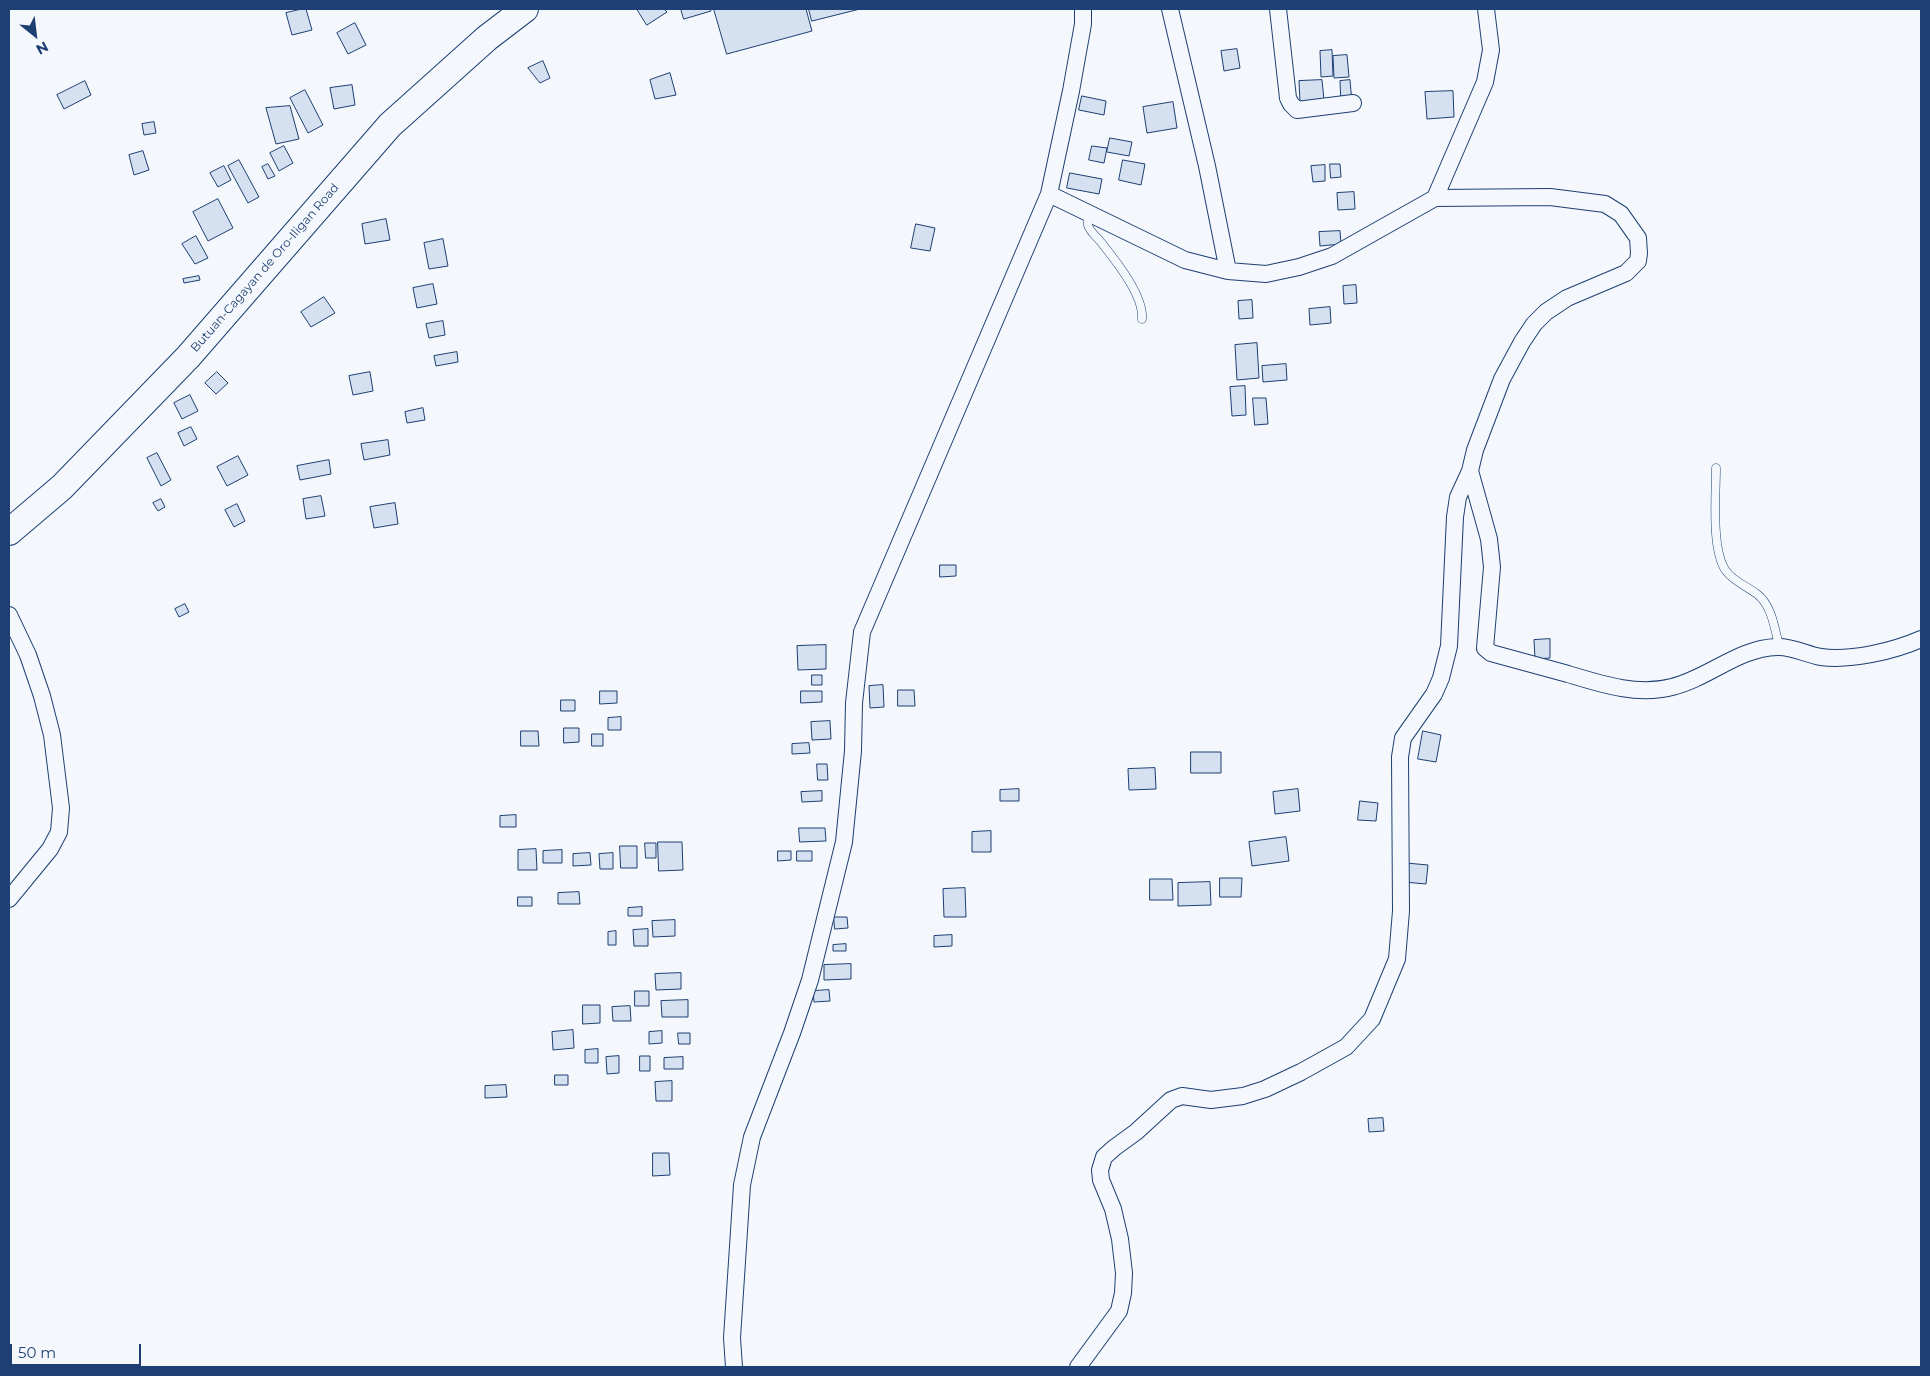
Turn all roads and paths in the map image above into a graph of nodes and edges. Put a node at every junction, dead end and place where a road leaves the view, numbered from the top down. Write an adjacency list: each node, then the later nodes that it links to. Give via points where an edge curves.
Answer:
1 (525, 9): 14 (highway, Butuan-Cagayan de Oro-Iligan Road, via 487,38 390,125 188,357 62,487)
2 (1083, 9): 7 (street, via 1071,91)
3 (1170, 9): 10 (street)
4 (1278, 9): 6 (street, via 1291,104 1297,110)
5 (1486, 9): 8 (street, via 1491,50 1485,82)
6 (1353, 103)
7 (1049, 194): 9 (street); 19 (street, via 862,632 844,842 810,980 752,1137 742,1185 732,1338)
8 (1435, 198): 10 (street, via 1332,256 1266,274); 13 (street, via 1550,198 1604,204 1621,214 1638,238 1638,260 1626,273 1567,298 1534,324 1502,379)
9 (1088, 212): 10 (street, via 1186,260); 11 (lane, via 1088,226 1140,300)
10 (1228, 270)
11 (1142, 319)
12 (1716, 468): 17 (lane, via 1716,540 1720,560 1734,580 1759,594 1766,602)
13 (1470, 472): 17 (street, via 1489,539 1492,567 1484,644 1491,653 1616,688 1648,691 1671,688 1745,653); 20 (street, via 1458,497 1455,517 1450,646 1434,694 1403,738 1400,757 1401,911 1397,959 1386,988 1372,1019 1346,1048 1265,1089 1243,1096 1211,1100 1182,1096 1171,1100 1104,1157 1101,1180 1113,1209 1120,1239 1123,1293 1119,1311)
14 (9, 532)
15 (9, 615): 18 (street, via 28,655 42,696 52,735 61,808 59,832 50,849)
16 (1921, 639): 17 (street, via 1868,656 1823,657)
17 (1778, 646)
18 (9, 899)
19 (734, 1367)
20 (1078, 1367)

